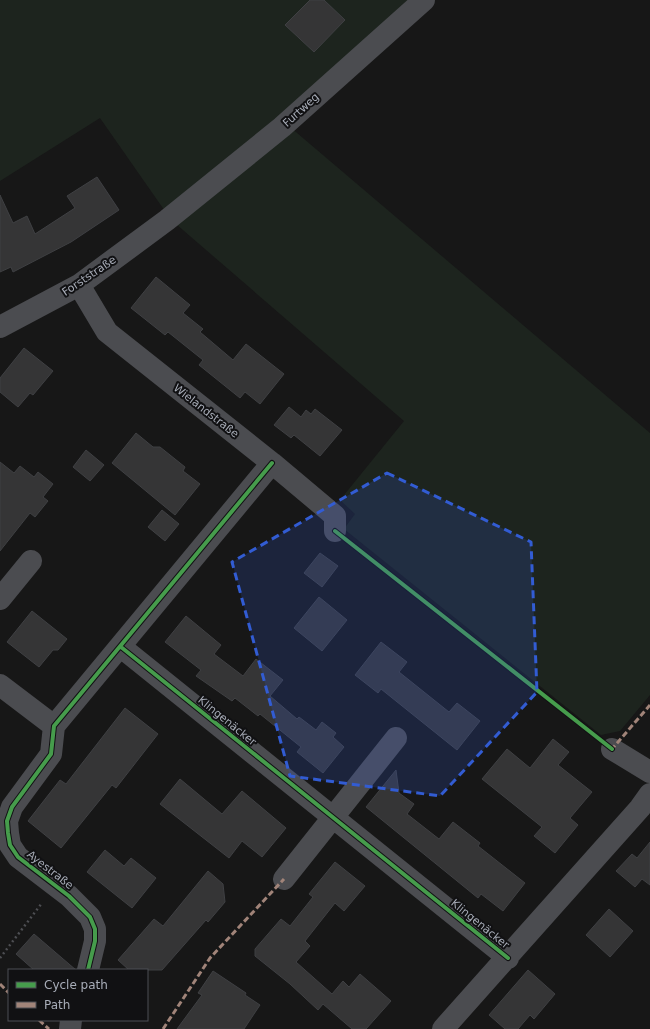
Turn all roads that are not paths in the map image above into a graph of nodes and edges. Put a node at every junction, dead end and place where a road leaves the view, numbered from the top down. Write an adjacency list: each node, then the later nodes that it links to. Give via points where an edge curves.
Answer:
1 (424, 0): 2 (street, Furtweg, via 282,127)
2 (173, 215): 3 (street, Forststraße)
3 (79, 285): 4 (street, Forststraße); 5 (street, Wielandstraße, via 107,332)
4 (0, 327)
5 (272, 463): 6 (street, Wielandstraße, via 334,516); 9 (street)
6 (335, 531)
7 (31, 561): 8 (street)
8 (0, 599)
9 (120, 647): 11 (street); 16 (street, Klingenäcker)
10 (0, 685): 11 (street)
11 (54, 726): 17 (street, Ayestraße, via 50,754 12,807)
12 (396, 738): 16 (street)
13 (612, 749): 14 (street)
14 (650, 772)
15 (650, 794): 19 (street, Klingenäcker)
16 (334, 818): 18 (street); 19 (street, Klingenäcker)
17 (4, 831): 20 (street, Ayestraße, via 18,857 81,906 90,917 95,929 95,941)
18 (284, 879)
19 (508, 958): 21 (street, Klingenäcker)
20 (88, 969)
21 (443, 1029)

